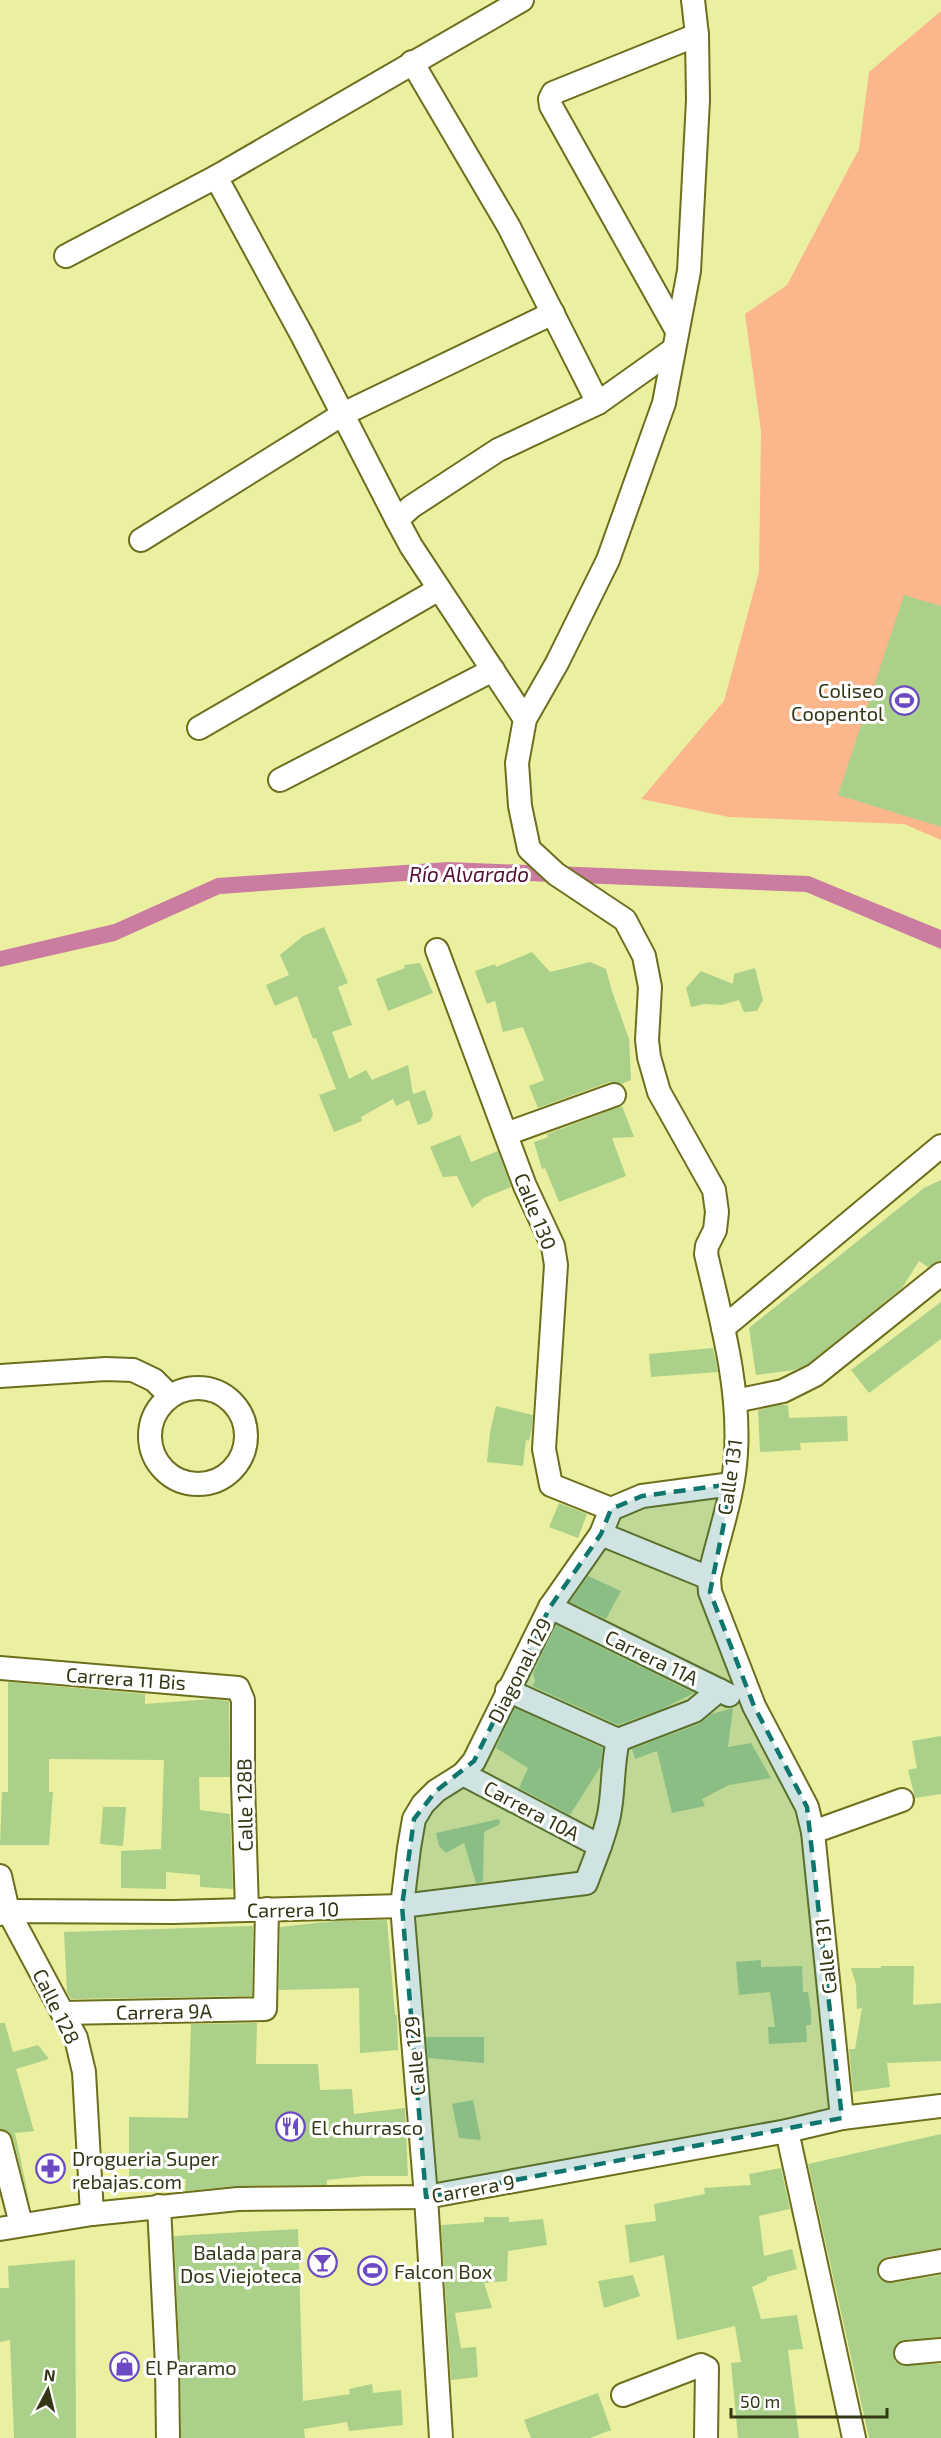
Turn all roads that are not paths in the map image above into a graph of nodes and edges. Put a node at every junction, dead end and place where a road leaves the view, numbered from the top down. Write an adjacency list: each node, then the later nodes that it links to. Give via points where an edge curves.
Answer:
1 (522, 0): 4 (street)
2 (693, 0): 3 (street, Calle 131)
3 (697, 35): 8 (street, Calle 131, via 698,100 689,271); 8 (street, via 553,93 550,99 550,106)
4 (412, 62): 5 (street); 7 (street, via 509,227)
5 (216, 177): 6 (street); 10 (street)
6 (66, 256)
7 (553, 313): 9 (street); 10 (street)
8 (676, 340): 9 (street); 15 (street, Calle 131, via 664,403 608,560)
9 (598, 403): 11 (street, via 498,450)
10 (343, 414): 11 (street); 12 (street)
11 (397, 520): 13 (street)
12 (141, 540)
13 (439, 589): 14 (street); 16 (street)
14 (493, 670): 15 (street); 17 (street)
15 (525, 719): 23 (street, Calle 131, via 517,763 529,849 556,874 625,920 644,956 650,987 647,1040 659,1092 714,1190 716,1221 706,1254)
16 (199, 728)
17 (280, 780)
18 (437, 950): 20 (street, Calle 130)
19 (614, 1095): 20 (street)
20 (506, 1134): 28 (street, Calle 130, via 553,1246 555,1276 544,1449 551,1485)
21 (941, 1146): 23 (street)
22 (941, 1274): 26 (street, via 815,1375 783,1391)
23 (723, 1328): 26 (street, Calle 131)
24 (0, 1376): 25 (street, via 133,1370 154,1380)
25 (170, 1396): 25 (street, via 150,1427 151,1446 158,1463 178,1480 190,1483 215,1481 236,1467 246,1444 244,1419 238,1408 219,1392 206,1388 181,1390)
26 (735, 1401): 27 (street, Calle 131)
27 (732, 1484): 28 (street, via 642,1496); 30 (street, Calle 131)
28 (611, 1509): 29 (street, Diagonal 129)
29 (601, 1534): 30 (street); 31 (street, Diagonal 129)
30 (709, 1578): 36 (street, Calle 131, via 710,1592)
31 (550, 1607): 33 (street, Diagonal 129); 34 (street, Carrera 11A)
32 (0, 1668): 35 (street, Carrera 11 Bis, via 232,1686 238,1688)
33 (507, 1690): 37 (street); 38 (street, Diagonal 129, via 474,1761)
34 (719, 1690): 36 (street, Carrera 11A); 37 (street, via 694,1711)
35 (243, 1700): 45 (street, Calle 128B, via 243,1783)
36 (754, 1706): 41 (street, Calle 131, via 807,1807)
37 (618, 1740): 42 (street, via 609,1815)
38 (463, 1774): 40 (street, Diagonal 129, via 436,1791); 42 (street, Carrera 10A)
39 (902, 1800): 41 (street)
40 (414, 1819): 44 (street, Calle 129)
41 (813, 1832): 50 (street, Calle 131)
42 (600, 1846): 44 (street, Carrera 10, via 586,1883)
43 (0, 1876): 46 (street, Calle 128)
44 (402, 1906): 45 (street, Carrera 10); 53 (street, Calle 129)
45 (257, 1909): 46 (street, Carrera 10); 47 (street, Calle 128B)
46 (4, 1912): 48 (street, Calle 128)
47 (265, 2009): 48 (street, Carrera 9A)
48 (63, 2013): 55 (street, Calle 128, via 76,2038 84,2072)
49 (941, 2106): 50 (street, Carrera 9)
50 (842, 2118): 51 (street, Carrera 9)
51 (787, 2131): 53 (street, Carrera 9); 65 (street)
52 (0, 2142): 56 (street)
53 (426, 2197): 54 (street, Carrera 9, via 238,2199); 63 (street, Calle 129)
54 (159, 2206): 55 (street, Carrera 9); 62 (street)
55 (92, 2214): 56 (street, Carrera 9)
56 (11, 2227)
57 (941, 2261): 58 (street)
58 (890, 2270)
59 (941, 2350): 60 (street)
60 (906, 2354)
61 (623, 2395): 64 (street, via 701,2365 707,2368)
62 (168, 2438)
63 (441, 2438)
64 (706, 2438)
65 (854, 2438)

